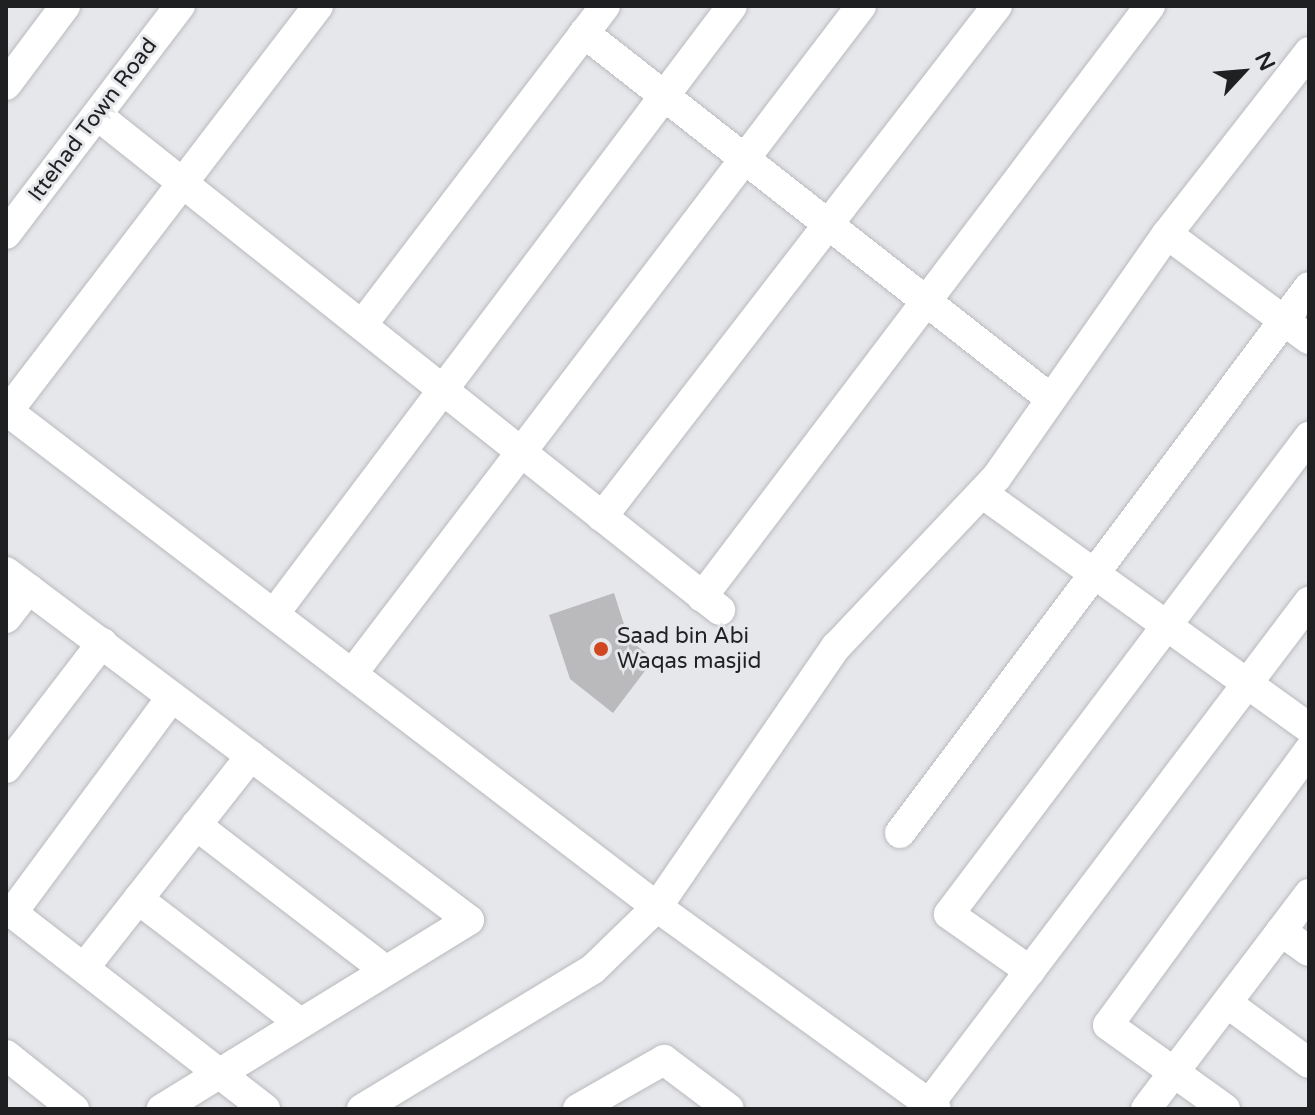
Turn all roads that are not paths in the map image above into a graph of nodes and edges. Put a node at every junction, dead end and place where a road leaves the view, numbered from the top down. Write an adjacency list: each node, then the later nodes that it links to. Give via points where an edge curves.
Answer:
1 (65, 6): 11 (street)
2 (180, 6): 13 (street, Ittehad Town Road)
3 (318, 6): 15 (street)
4 (605, 6): 9 (street)
5 (732, 6): 12 (street)
6 (861, 6): 14 (street)
7 (997, 6): 16 (street)
8 (1150, 6): 20 (street)
9 (584, 33): 12 (street); 22 (street)
10 (1309, 52): 18 (street)
11 (6, 85)
12 (664, 96): 14 (street); 24 (street)
13 (97, 115): 15 (street); 17 (street, Ittehad Town Road)
14 (745, 158): 16 (street); 28 (street)
15 (183, 183): 22 (street); 26 (street)
16 (828, 224): 20 (street); 30 (street)
17 (6, 234)
18 (1167, 234): 21 (street); 25 (street)
19 (1309, 287): 21 (street)
20 (926, 301): 25 (street); 30 (street, via 711,604)
21 (1284, 320): 23 (street); 31 (street)
22 (362, 325): 24 (street)
23 (1309, 339)
24 (443, 390): 28 (street); 34 (street)
25 (1051, 399): 29 (street)
26 (7, 410): 34 (street)
27 (1309, 437): 36 (street)
28 (521, 452): 30 (street); 38 (street)
29 (982, 493): 31 (street); 49 (street, via 836,647)
30 (602, 517)
31 (1093, 573): 36 (street); 46 (street)
32 (17, 580): 35 (street); 37 (street)
33 (1309, 602): 39 (street)
34 (274, 614): 38 (street)
35 (6, 618)
36 (1167, 626): 39 (street); 55 (street, via 949,914)
37 (102, 643): 40 (street); 44 (street)
38 (352, 674): 49 (street)
39 (1247, 684): 41 (street); 55 (street)
40 (172, 697): 43 (street); 50 (street)
41 (1309, 728)
42 (1309, 750): 61 (street, via 1108,1025)
43 (251, 756): 45 (street); 54 (street, via 469,920)
44 (6, 768)
45 (196, 825): 48 (street); 54 (street)
46 (900, 833)
47 (1309, 894): 51 (street)
48 (138, 899): 53 (street); 57 (street)
49 (657, 907): 62 (street); 67 (street, via 593,969)
50 (9, 910): 53 (street)
51 (1281, 931): 52 (street); 56 (street)
52 (1309, 951)
53 (84, 968): 60 (street)
54 (385, 970): 57 (street)
55 (1030, 971): 62 (street)
56 (1227, 1003): 59 (street); 61 (street)
57 (299, 1022): 60 (street)
58 (6, 1055): 64 (street)
59 (1309, 1063)
60 (217, 1072): 65 (street); 66 (street)
61 (1174, 1072): 69 (street); 70 (street)
62 (932, 1106)
63 (583, 1108): 68 (street, via 664,1060)
64 (74, 1109)
65 (162, 1109)
66 (265, 1109)
67 (362, 1109)
68 (729, 1109)
69 (1146, 1109)
70 (1225, 1109)

